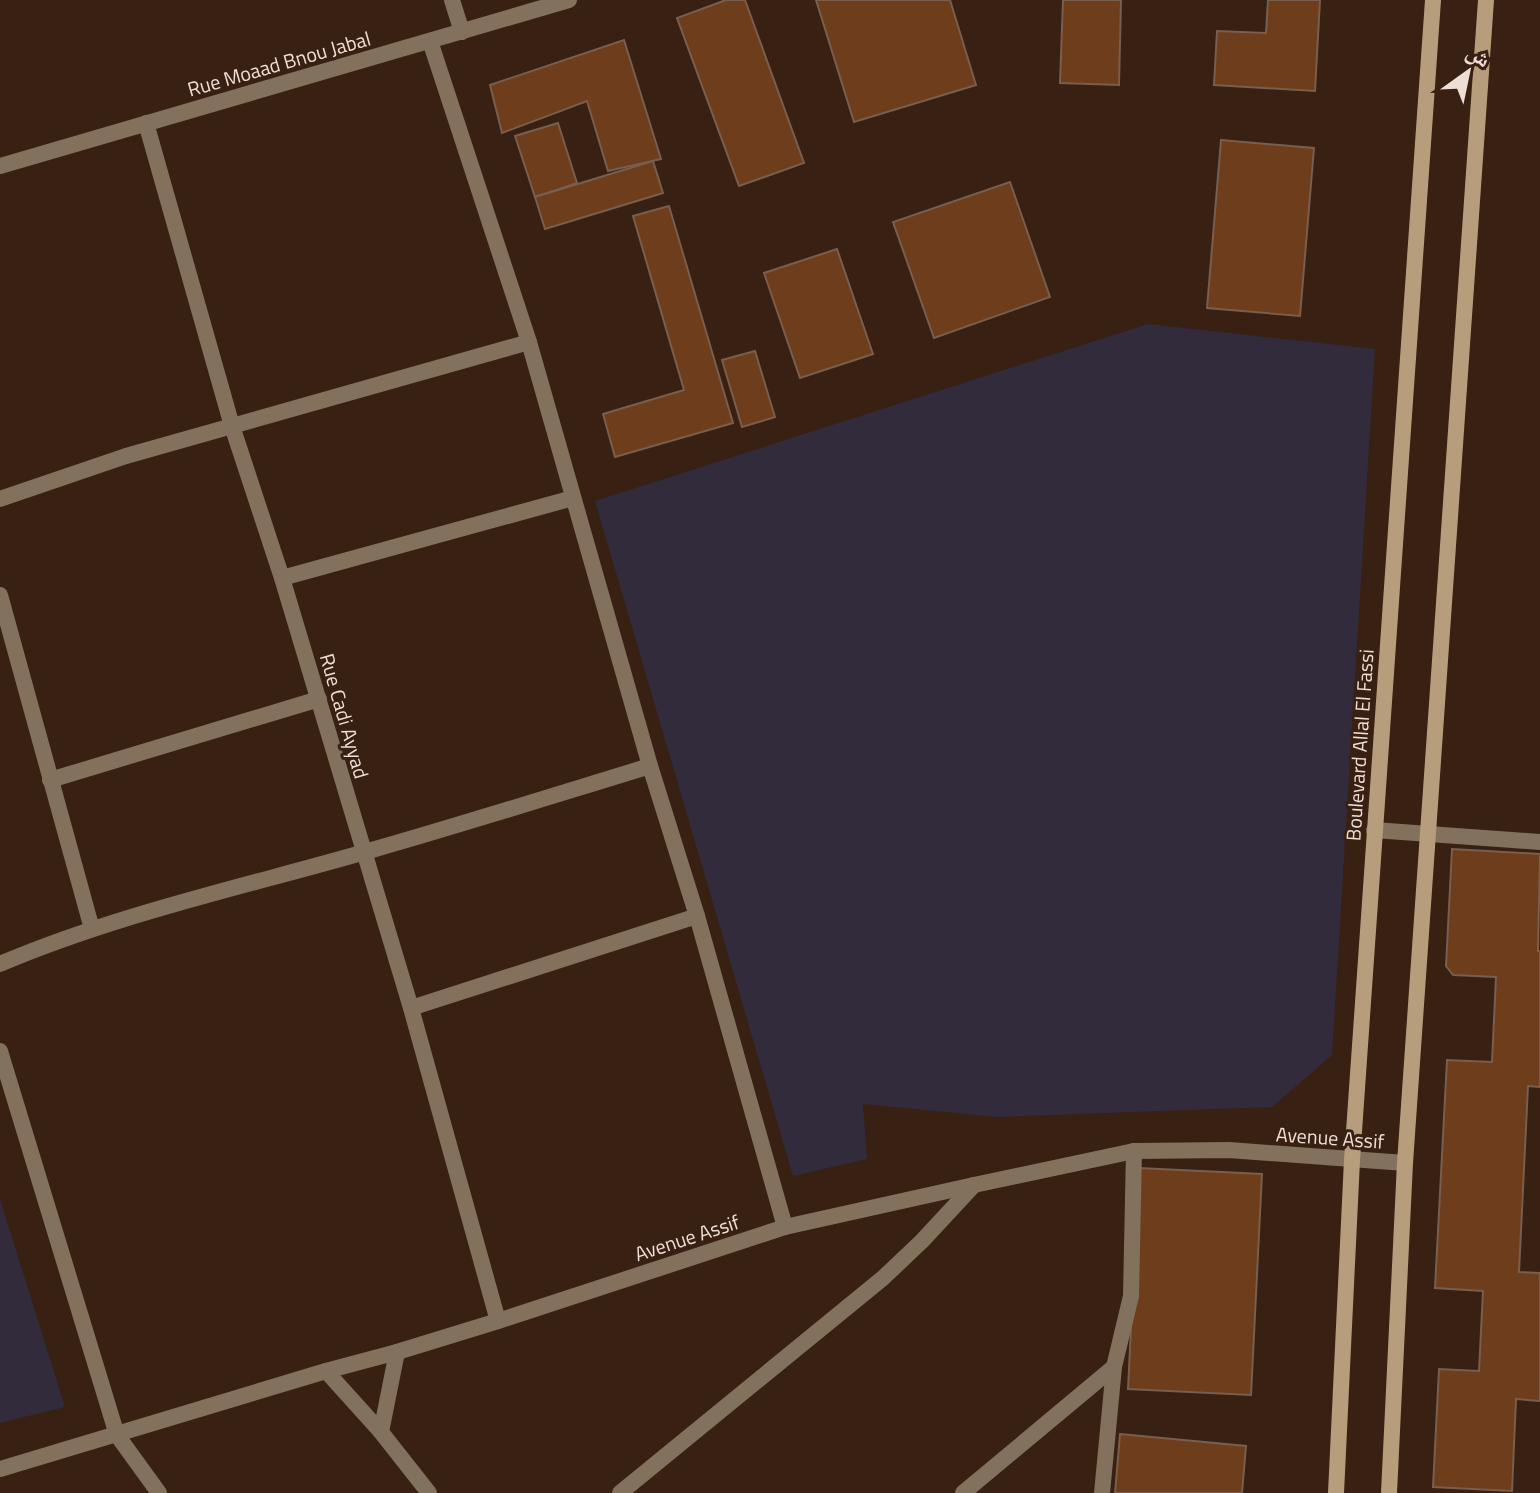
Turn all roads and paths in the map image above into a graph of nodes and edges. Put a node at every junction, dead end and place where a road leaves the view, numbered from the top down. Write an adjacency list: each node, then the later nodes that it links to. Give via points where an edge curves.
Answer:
1 (452, 0): 5 (street)
2 (569, 0): 5 (street, Rue Moaad Bnou Jabal)
3 (1433, 0): 18 (main road, Boulevard Allal El Fassi)
4 (1486, 0): 19 (main road)
5 (462, 32): 6 (street, Rue Moaad Bnou Jabal)
6 (430, 41): 7 (street, Rue Moaad Bnou Jabal); 9 (street)
7 (146, 123): 8 (street, Rue Moaad Bnou Jabal); 10 (street, Rue Cadi Ayyad)
8 (0, 166)
9 (529, 342): 10 (street); 11 (street)
10 (232, 426): 12 (street); 13 (street, Rue Cadi Ayyad)
11 (573, 498): 13 (street); 16 (street)
12 (0, 499)
13 (282, 578): 15 (street, Rue Cadi Ayyad)
14 (0, 595): 17 (street)
15 (319, 699): 17 (street); 21 (street, Rue Cadi Ayyad)
16 (650, 766): 21 (street); 22 (street)
17 (50, 780): 23 (street)
18 (1374, 830): 19 (street); 28 (main road, Boulevard Allal El Fassi)
19 (1428, 834): 20 (street); 29 (main road)
20 (1540, 842)
21 (363, 852): 23 (street); 25 (street, Rue Cadi Ayyad)
22 (697, 916): 25 (street); 31 (street)
23 (92, 929): 24 (street)
24 (0, 964)
25 (411, 1008): 32 (street, Rue Cadi Ayyad)
26 (0, 1051): 37 (street)
27 (1134, 1151): 28 (street, Avenue Assif, via 1229,1150); 30 (street, Avenue Assif); 34 (street, via 1131,1296)
28 (1352, 1160): 29 (street, Avenue Assif); 44 (main road, Boulevard Allal El Fassi)
29 (1405, 1163): 45 (main road)
30 (974, 1185): 31 (street, Avenue Assif); 41 (street, via 883,1278)
31 (785, 1227): 32 (street, Avenue Assif)
32 (498, 1321): 33 (street, Avenue Assif)
33 (397, 1352): 35 (street, Avenue Assif); 36 (street)
34 (1114, 1367): 42 (street); 43 (street)
35 (326, 1371): 36 (street); 37 (street, Avenue Assif)
36 (381, 1432): 40 (street)
37 (117, 1435): 38 (street, Avenue Assif); 39 (street)
38 (0, 1469)
39 (159, 1493)
40 (429, 1493)
41 (620, 1493)
42 (963, 1493)
43 (1102, 1493)
44 (1336, 1493)
45 (1389, 1493)

